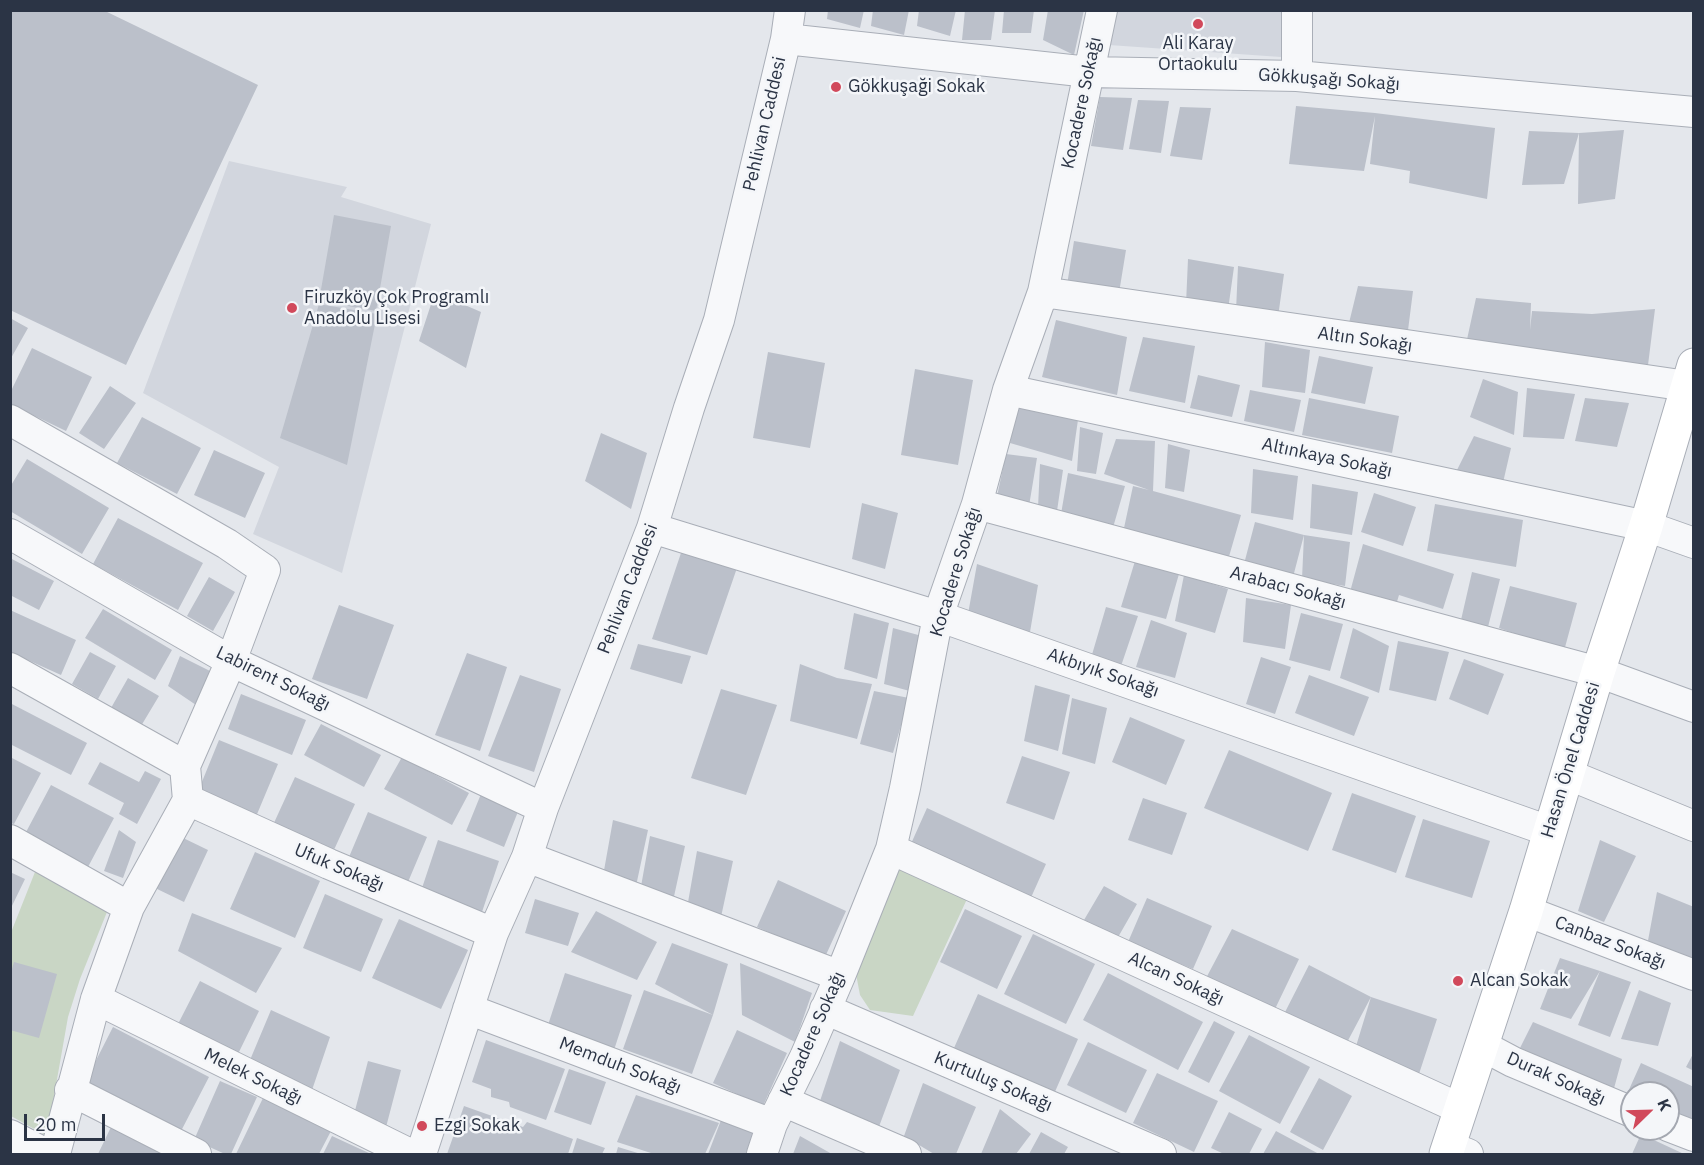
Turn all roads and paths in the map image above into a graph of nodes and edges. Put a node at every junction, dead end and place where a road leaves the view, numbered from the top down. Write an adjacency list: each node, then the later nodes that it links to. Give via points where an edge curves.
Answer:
1 (1102, 10): 4 (street, Kocadere Sokağı)
2 (1297, 10): 5 (street)
3 (788, 25): 4 (street, Gökkuşağı Sokağı); 13 (street, Pehlivan Caddesi, via 719,320)
4 (1089, 72): 5 (street, Gökkuşağı Sokağı); 7 (street, Kocadere Sokağı)
5 (1297, 76): 6 (street, Gökkuşağı Sokağı)
6 (1694, 112)
7 (1043, 292): 8 (street, Altın Sokağı, via 1570,370); 9 (street, Kocadere Sokağı)
8 (1691, 379): 12 (main road, Hasan Önel Caddesi)
9 (1008, 390): 11 (street, Kocadere Sokağı); 12 (street, Altınkaya Sokağı)
10 (10, 420): 17 (street, via 227,544 265,570)
11 (977, 504): 16 (street, Kocadere Sokağı); 19 (street, Arabacı Sokağı)
12 (1646, 526): 15 (street, Altınkaya Sokağı); 19 (main road, Hasan Önel Caddesi)
13 (652, 528): 16 (street, Akbıyık Sokağı); 24 (street, Pehlivan Caddesi)
14 (10, 534): 17 (street, Labirent Sokağı)
15 (1694, 543)
16 (938, 615): 26 (street, Akbıyık Sokağı); 28 (street, Kocadere Sokağı)
17 (231, 661): 21 (street); 24 (street, Labirent Sokağı)
18 (10, 668): 21 (street)
19 (1598, 672): 20 (street, Arabacı Sokağı); 22 (main road, Hasan Önel Caddesi)
20 (1694, 707)
21 (185, 766): 23 (street)
22 (1568, 774): 25 (street); 26 (main road, Hasan Önel Caddesi)
23 (188, 800): 30 (street); 32 (street, Ufuk Sokağı, via 318,860)
24 (543, 808): 29 (street, Pehlivan Caddesi)
25 (1694, 826)
26 (1549, 831): 31 (main road, Hasan Önel Caddesi)
27 (10, 840): 30 (street)
28 (891, 849): 34 (street, Kocadere Sokağı); 41 (street, Alcan Sokağı)
29 (526, 857): 32 (street, Pehlivan Caddesi); 34 (street)
30 (129, 907): 35 (street)
31 (1526, 911): 33 (street, Canbaz Sokağı); 38 (main road, Hasan Önel Caddesi)
32 (493, 933): 36 (street, Pehlivan Caddesi)
33 (1694, 975)
34 (840, 976): 37 (street, Kocadere Sokağı)
35 (96, 999): 39 (street); 48 (street, Melek Sokağı)
36 (468, 1009): 42 (street, Memduh Sokağı); 49 (street, Pehlivan Caddesi)
37 (825, 1009): 42 (street, Kocadere Sokağı); 52 (street, Kurtuluş Sokağı)
38 (1481, 1045): 40 (street, Durak Sokağı); 41 (main road, Hasan Önel Caddesi)
39 (70, 1090): 46 (street); 47 (street)
40 (1620, 1107)
41 (1461, 1109): 44 (main road, Hasan Önel Caddesi)
42 (778, 1112): 50 (street, Kocadere Sokağı); 51 (street, Memduh Sokağı)
43 (10, 1135): 45 (street)
44 (1454, 1152)
45 (46, 1155)
46 (55, 1155)
47 (196, 1155)
48 (410, 1155)
49 (421, 1155)
50 (762, 1155)
51 (906, 1155)
52 (1161, 1155)

